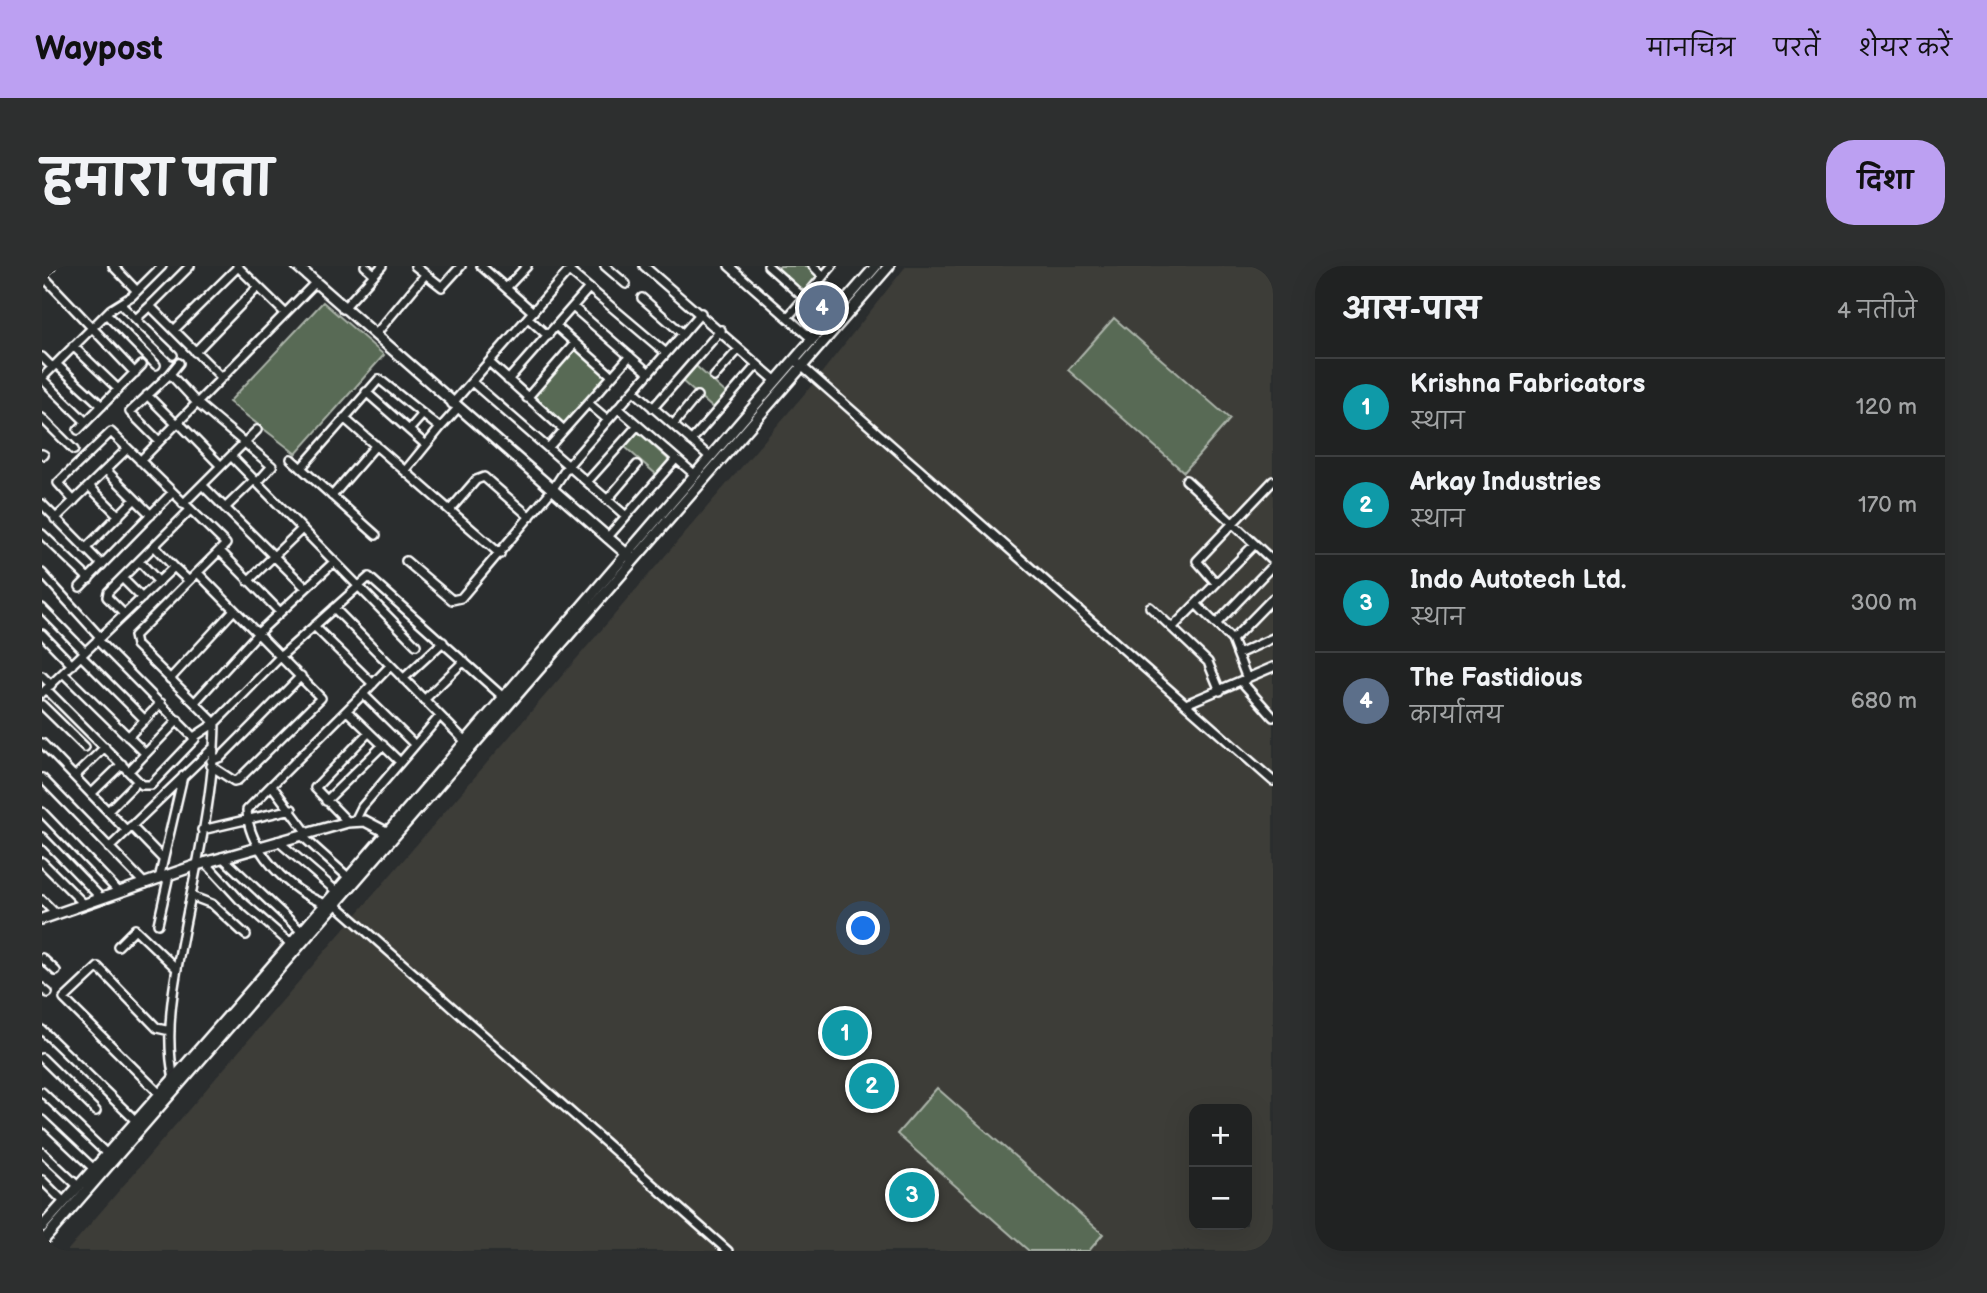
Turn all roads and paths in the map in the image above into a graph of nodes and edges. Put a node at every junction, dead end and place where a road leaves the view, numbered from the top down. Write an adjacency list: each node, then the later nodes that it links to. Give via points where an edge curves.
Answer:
1 (51, 266): 23 (street)
2 (113, 266): 31 (street)
3 (162, 266): 31 (street)
4 (190, 266): 35 (street)
5 (297, 266): 26 (street)
6 (365, 266): 22 (street)
7 (382, 266): 22 (street)
8 (415, 266): 24 (street)
9 (461, 266): 24 (street, via 442,287)
10 (481, 266): 29 (street)
11 (527, 266): 29 (street)
12 (605, 266): 27 (street)
13 (644, 266): 39 (street)
14 (729, 266): 43 (street)
15 (768, 266): 33 (street)
16 (813, 266): 25 (street)
17 (832, 266): 25 (street)
18 (876, 266): 51 (street)
19 (889, 266): 66 (street)
20 (238, 267): 28 (street); 46 (street)
21 (571, 268): 30 (street); 41 (street)
22 (374, 274): 37 (street)
23 (42, 275): 45 (street)
24 (425, 275): 49 (street)
25 (823, 276): 33 (street)
26 (315, 283): 37 (street); 38 (street)
27 (626, 284)
28 (258, 287): 38 (street); 55 (street)
29 (507, 288): 41 (street)
30 (589, 288): 36 (street); 56 (street)
31 (137, 291): 34 (street)
32 (642, 298): 48 (street)
33 (804, 298): 43 (street)
34 (120, 304): 40 (street); 57 (street)
35 (150, 306): 42 (street); 46 (street)
36 (573, 307): 44 (street); 59 (street)
37 (343, 309): 49 (street)
38 (285, 313): 73 (street)
39 (701, 313): 47 (street); 48 (street)
40 (106, 314): 45 (street); 63 (street)
41 (530, 315): 50 (street); 60 (street)
42 (138, 317)
43 (788, 317): 51 (street)
44 (556, 326): 50 (street); 52 (street)
45 (92, 328): 53 (street); 67 (street)
46 (174, 330): 55 (street)
47 (721, 330): 54 (street); 88 (street)
48 (683, 334): 56 (street)
49 (375, 335): 86 (street)
50 (548, 336): 74 (street)
51 (812, 338): 66 (street)
52 (575, 343): 70 (street); 82 (street)
53 (73, 346): 65 (street); 77 (street)
54 (739, 348): 64 (street); 71 (street)
55 (195, 352): 73 (street)
56 (666, 353): 68 (street)
57 (173, 355)
58 (42, 356): 65 (street)
59 (630, 356): 68 (street); 70 (street)
60 (489, 362): 74 (street); 76 (street)
61 (179, 363): 69 (street)
62 (142, 365): 67 (street)
63 (156, 365)
64 (757, 365): 75 (street); 103 (street)
65 (54, 366): 72 (street); 85 (street)
66 (795, 366): 75 (street); 158 (street); 214 (street)
67 (135, 373): 77 (street)
68 (649, 373): 78 (street)
69 (170, 374): 80 (street); 83 (street)
70 (612, 376): 84 (street)
71 (713, 377)
72 (42, 378): 93 (street)
73 (222, 378): 83 (street)
74 (509, 380): 82 (street)
75 (776, 381): 111 (street)
76 (472, 382): 86 (street); 107 (street)
77 (118, 389): 85 (street)
78 (634, 391): 87 (street); 88 (street)
79 (366, 392): 89 (street, via 383,379); 91 (street); 100 (street)
80 (147, 395): 94 (street); 102 (street, via 130,412)
81 (697, 396): 96 (street)
82 (527, 398): 101 (street)
83 (197, 402): 94 (street); 104 (street)
84 (588, 403): 92 (street); 101 (street)
85 (102, 406): 93 (street)
86 (455, 406): 97 (street); 128 (street)
87 (618, 408): 92 (street); 95 (street)
88 (653, 408): 96 (street)
89 (423, 414): 97 (street); 100 (street)
90 (42, 418): 109 (street)
91 (344, 418): 106 (street); 118 (street)
92 (608, 419): 116 (street)
93 (86, 422): 98 (street)
94 (177, 423): 102 (street); 115 (street)
95 (638, 425): 113 (street); 125 (street)
96 (673, 425): 103 (street)
97 (440, 428): 105 (street)
98 (78, 430)
99 (257, 430): 104 (street)
100 (409, 430): 105 (street)
101 (564, 430): 107 (street)
102 (159, 441): 114 (street)
103 (691, 441): 111 (street)
104 (243, 444): 110 (street); 123 (street, via 273,468)
105 (426, 445): 120 (street)
106 (376, 446): 120 (street); 130 (street)
107 (548, 448): 116 (street)
108 (127, 449): 114 (street); 119 (street); 133 (street, via 111,432 58,483)
109 (74, 450)
110 (231, 456): 115 (street); 123 (street)
111 (710, 457): 121 (street)
112 (291, 459): 118 (street)
113 (676, 459): 121 (street); 141 (street)
114 (140, 461): 129 (street)
115 (221, 466): 126 (street)
116 (568, 466): 125 (street); 128 (street)
117 (637, 466): 132 (street)
118 (301, 468): 130 (street)
119 (106, 470): 127 (street); 131 (street)
120 (405, 471): 138 (street)
121 (694, 474): 154 (street)
122 (1186, 480): 144 (street)
123 (256, 481): 136 (street); 145 (street)
124 (1273, 481): 144 (street)
125 (587, 482): 132 (street)
126 (202, 485): 135 (street); 136 (street)
127 (89, 486): 133 (street); 140 (street)
128 (552, 490): 142 (street); 148 (street)
129 (172, 493): 135 (street); 139 (street)
130 (332, 496): 147 (street)
131 (135, 499): 139 (street); 140 (street)
132 (607, 500): 141 (street)
133 (74, 501): 143 (street)
134 (42, 504): 143 (street)
135 (183, 504): 137 (street)
136 (225, 508): 155 (street)
137 (190, 510): 150 (street); 152 (street, via 225,541)
138 (450, 510): 142 (street, via 475,480 484,477); 153 (street)
139 (151, 515): 161 (street)
140 (119, 516): 151 (street)
141 (626, 516): 148 (street)
142 (530, 517): 153 (street)
143 (55, 519): 151 (street)
144 (1232, 524): 149 (street); 170 (street, via 1198,561)
145 (302, 529): 155 (street); 159 (street)
146 (42, 534): 166 (street)
147 (376, 535)
148 (607, 538): 154 (street)
149 (1254, 545): 160 (street); 170 (street)
150 (154, 546): 156 (street); 162 (street)
151 (85, 549): 161 (street)
152 (221, 552): 164 (street); 168 (street)
153 (500, 554): 157 (street, via 457,601)
154 (626, 554): 158 (street); 210 (street)
155 (274, 556): 168 (street); 173 (street)
156 (139, 561): 165 (street); 169 (street)
157 (406, 561)
158 (634, 561): 255 (street)
159 (334, 562): 171 (street); 173 (street)
160 (1273, 563): 183 (street)
161 (102, 565): 166 (street)
162 (174, 567): 167 (street); 169 (street)
163 (42, 573): 188 (street)
164 (198, 573): 167 (street); 180 (street)
165 (122, 578): 174 (street); 182 (street, via 107,595)
166 (89, 579): 172 (street)
167 (189, 581): 203 (street, via 134,636 136,645)
168 (248, 581): 181 (street)
169 (159, 582): 174 (street)
170 (1216, 583): 176 (street)
171 (358, 586): 179 (street); 191 (street, via 369,578 376,580); 192 (street)
172 (80, 587)
173 (306, 588): 181 (street)
174 (142, 597): 182 (street)
175 (1273, 598): 190 (street)
176 (1196, 604): 183 (street); 185 (street)
177 (1150, 607): 185 (street)
178 (42, 608): 193 (street)
179 (334, 608): 184 (street); 198 (street)
180 (234, 610): 186 (street); 203 (street)
181 (280, 612): 186 (street)
182 (124, 614): 188 (street)
183 (1216, 624): 190 (street)
184 (314, 626): 195 (street); 206 (street)
185 (1172, 628): 208 (street, via 1208,663)
186 (259, 632): 195 (street); 212 (street)
187 (42, 634): 197 (street)
188 (98, 638): 193 (street); 213 (street)
189 (1273, 638): 194 (street)
190 (1232, 640): 194 (street)
191 (443, 642): 196 (street); 204 (street)
192 (416, 645)
193 (83, 654): 197 (street); 219 (street)
194 (1238, 654): 205 (street)
195 (282, 656): 202 (street); 221 (street)
196 (464, 660): 210 (street); 211 (street)
197 (72, 665): 200 (street)
198 (390, 666): 204 (street); 206 (street)
199 (1273, 667): 205 (street)
200 (63, 673): 207 (street); 223 (street)
201 (42, 676): 207 (street)
202 (301, 676): 235 (street); 235 (street, via 320,695 320,701 238,780)
203 (170, 679): 212 (street)
204 (403, 679): 211 (street)
205 (1244, 680): 208 (street); 218 (street)
206 (373, 684): 209 (street)
207 (46, 689): 230 (street)
208 (1220, 691): 214 (street)
209 (363, 694): 216 (street); 227 (street)
210 (502, 696): 225 (street)
211 (424, 700): 217 (street)
212 (195, 702): 221 (street)
213 (161, 703): 219 (street); 220 (street)
214 (1186, 704): 241 (street)
215 (42, 705): 229 (street)
216 (347, 711): 222 (street); 242 (street)
217 (440, 716): 225 (street); 227 (street)
218 (1273, 717)
219 (145, 720): 223 (street)
220 (178, 720): 224 (street); 232 (street)
221 (215, 723): 224 (street); 231 (street)
222 (369, 732): 228 (street); 244 (street, via 316,786)
223 (128, 737): 232 (street)
224 (194, 737): 240 (street, via 151,785 146,788)
225 (464, 740): 252 (street)
226 (42, 743): 238 (street)
227 (415, 745): 233 (street)
228 (383, 746): 233 (street); 244 (street)
229 (85, 747)
230 (105, 747): 234 (street); 238 (street)
231 (212, 749): 235 (street); 237 (street)
232 (145, 753): 236 (street)
233 (400, 762): 249 (street)
234 (122, 764): 236 (street); 243 (street)
235 (211, 764): 251 (street)
236 (129, 771): 240 (street)
237 (183, 775): 250 (street); 260 (street)
238 (75, 776): 243 (street)
239 (42, 778): 258 (street)
240 (138, 781): 246 (street)
241 (1273, 781)
242 (272, 786): 245 (street); 248 (street, via 247,810)
243 (92, 794): 246 (street)
244 (326, 801): 249 (street)
245 (292, 809): 248 (street); 253 (street)
246 (108, 811): 250 (street)
247 (42, 813): 268 (street)
248 (248, 819): 251 (street); 257 (street)
249 (351, 821): 252 (street, via 366,821); 253 (street)
250 (129, 829): 258 (street); 260 (street)
251 (202, 830): 262 (street)
252 (386, 831): 255 (street); 264 (street)
253 (304, 834): 256 (street); 264 (street)
254 (42, 837): 270 (street)
255 (394, 838): 272 (street)
256 (278, 841): 257 (street); 267 (street)
257 (259, 847): 259 (street); 272 (street, via 311,900)
258 (110, 848): 266 (street)
259 (222, 857): 262 (street); 277 (street)
260 (163, 859): 265 (street)
261 (42, 862): 273 (street)
262 (201, 863): 263 (street); 269 (street); 279 (street)
263 (169, 875): 265 (street); 276 (street)
264 (348, 877): 267 (street)
265 (159, 879): 266 (street)
266 (145, 884): 268 (street)
267 (336, 891): 272 (street)
268 (119, 892): 270 (street)
269 (191, 896): 278 (street, via 212,904); 282 (street)
270 (101, 898): 273 (street)
271 (42, 900): 274 (street)
272 (330, 903): 277 (street); 300 (street); 301 (street)
273 (84, 904): 274 (street)
274 (56, 914): 275 (street)
275 (42, 919)
276 (158, 924)
277 (302, 932): 279 (street)
278 (246, 936)
279 (291, 944): 287 (street)
280 (118, 946): 282 (street, via 135,929)
281 (42, 958): 283 (street)
282 (177, 969): 285 (street)
283 (56, 971)
284 (42, 1030): 292 (street)
285 (170, 1031): 287 (street); 289 (street, via 157,1028 98,967 64,999)
286 (42, 1058): 290 (street)
287 (174, 1079): 289 (street)
288 (42, 1092): 294 (street)
289 (161, 1094): 292 (street)
290 (96, 1111)
291 (42, 1120): 295 (street)
292 (137, 1122): 294 (street)
293 (42, 1152): 297 (street)
294 (108, 1155): 295 (street)
295 (95, 1170): 297 (street)
296 (42, 1180): 298 (street)
297 (79, 1187): 298 (street)
298 (65, 1202): 299 (street)
299 (44, 1222)
300 (42, 1241)
301 (728, 1251)

